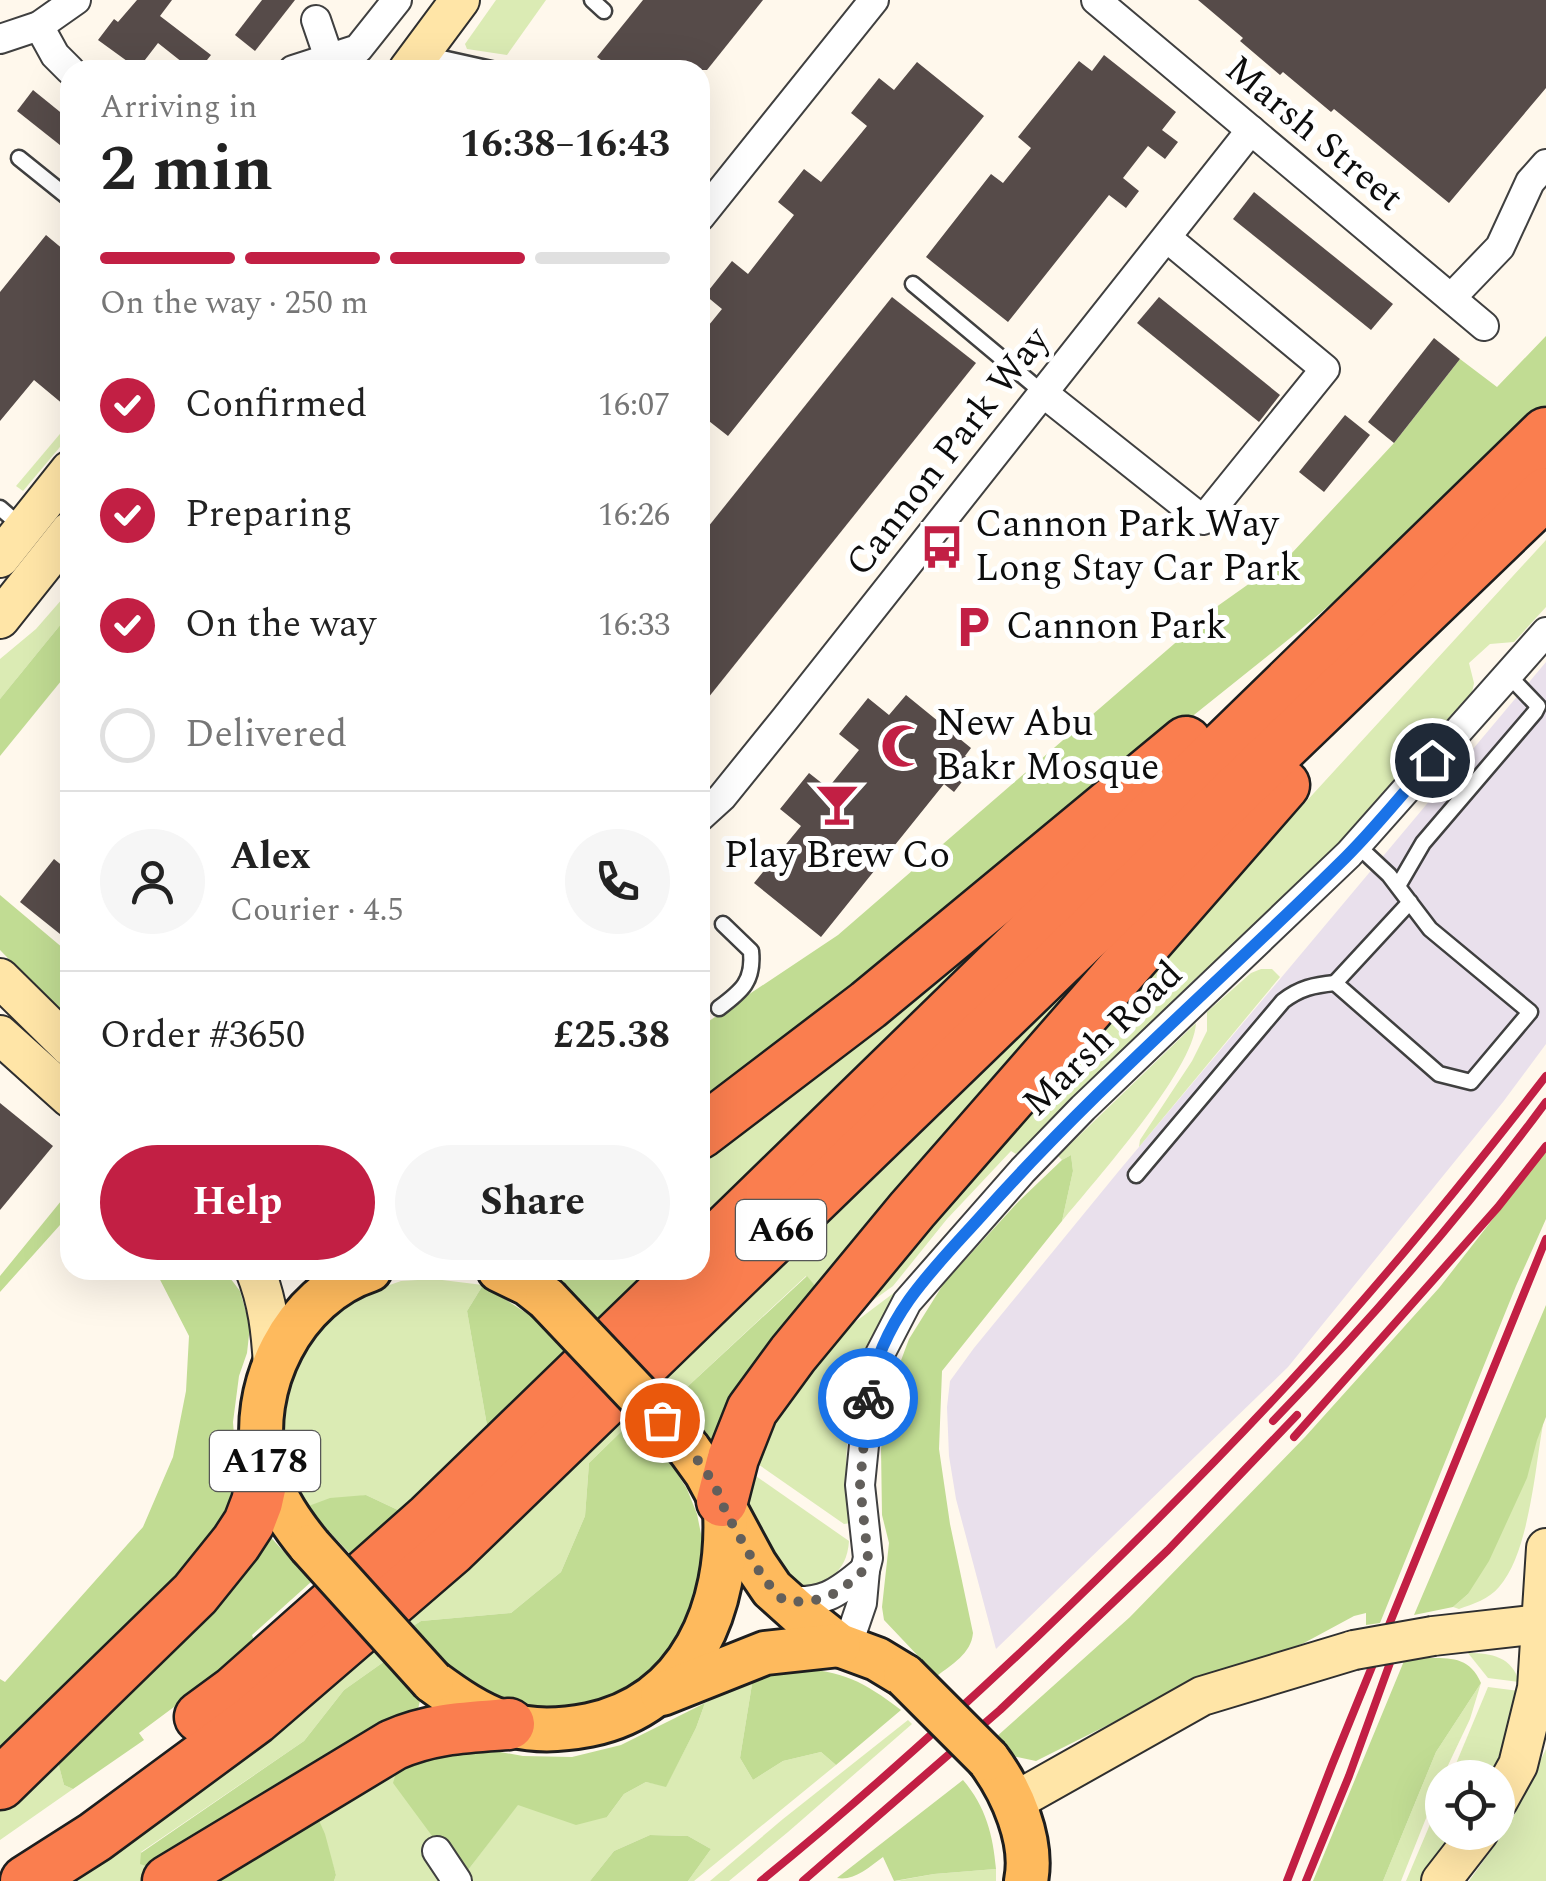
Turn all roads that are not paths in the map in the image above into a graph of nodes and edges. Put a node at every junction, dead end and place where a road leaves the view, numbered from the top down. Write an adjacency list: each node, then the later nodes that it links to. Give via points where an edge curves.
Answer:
1 (76, 0): 9 (street)
2 (397, 0): 11 (street, via 358,49)
3 (460, 0): 14 (street)
4 (592, 0): 7 (lane)
5 (874, 0): 19 (street)
6 (1098, 1): 15 (street, Marsh Street)
7 (604, 11)
8 (316, 20): 11 (street)
9 (39, 26): 10 (street); 12 (street)
10 (0, 38)
11 (328, 58): 13 (street)
12 (61, 60)
13 (322, 60)
14 (415, 60)
15 (1251, 130): 20 (street, Cannon Park Way); 22 (street, Marsh Street)
16 (20, 158): 18 (lane)
17 (1546, 164): 22 (street, via 1530,182 1500,248)
18 (60, 192)
19 (710, 205)
20 (1167, 238): 24 (street, Cannon Park Way); 24 (street, via 1325,369 1203,520)
21 (914, 284): 24 (lane)
22 (1451, 298): 23 (street, Marsh Street)
23 (1484, 326)
24 (1042, 392): 35 (street, Cannon Park Way)
25 (1546, 432): 29 (highway, A66)
26 (60, 478): 28 (street)
27 (1546, 494): 29 (highway, A66)
28 (12, 518): 31 (street)
29 (1486, 521): 46 (highway, A66); 48 (highway, A66); 55 (highway, via 792,1354 752,1410); 69 (highway, A66, via 1102,920 450,1550 255,1719)
30 (60, 544): 32 (street)
31 (0, 558)
32 (0, 619)
33 (1546, 632): 34 (street, Marsh Road)
34 (1508, 675): 36 (street, Marsh Road); 37 (lane, via 1533,699 1535,712 1423,843)
35 (710, 807)
36 (1357, 845): 37 (lane); 57 (street, Marsh Road, via 1035,1157 908,1302 870,1385 860,1485)
37 (1398, 886): 38 (lane)
38 (1410, 902): 41 (lane); 41 (lane, via 1430,929 1530,1012 1471,1082 1439,1074)
39 (724, 924): 42 (lane, via 751,951 752,967 748,982)
40 (0, 978): 44 (street)
41 (1335, 983): 47 (lane, via 1312,985 1283,1001)
42 (719, 1008)
43 (0, 1035): 45 (street)
44 (60, 1036)
45 (60, 1089)
46 (710, 1124)
47 (1136, 1175)
48 (710, 1247)
49 (259, 1280): 53 (street)
50 (350, 1280): 53 (main road, A178, via 307,1312)
51 (520, 1280): 55 (main road, bridge, via 547,1299 688,1448)
52 (676, 1280): 68 (highway, A66, via 430,1518 234,1692)
53 (273, 1366): 54 (main road, A178, via 261,1410)
54 (265, 1466): 62 (main road, A178, bridge, via 284,1511 310,1546 432,1681); 64 (highway, via 249,1523 195,1594)
55 (724, 1506): 58 (main road, via 763,1578); 61 (main road, A178, via 725,1554 714,1612 693,1652)
56 (1546, 1548): 59 (street)
57 (864, 1570): 58 (street, via 821,1599); 60 (street, Marsh Road, via 862,1604)
58 (783, 1600): 60 (main road)
59 (1543, 1624): 63 (street, via 1537,1688); 65 (street, bridge, via 1354,1650 1202,1696)
60 (843, 1646): 61 (main road, A178, via 765,1653); 65 (main road, bridge, via 905,1676 988,1759)
61 (656, 1696): 62 (main road, A178, via 606,1722 548,1729)
62 (508, 1724): 70 (highway, via 438,1730 393,1745)
63 (1515, 1770)
64 (0, 1784)
65 (1012, 1803): 72 (main road, via 1024,1834)
66 (437, 1850): 71 (street)
67 (1466, 1850): 73 (street)
68 (0, 1858)
69 (26, 1881)
70 (168, 1881)
71 (457, 1881)
72 (1026, 1881)
73 (1442, 1881)

